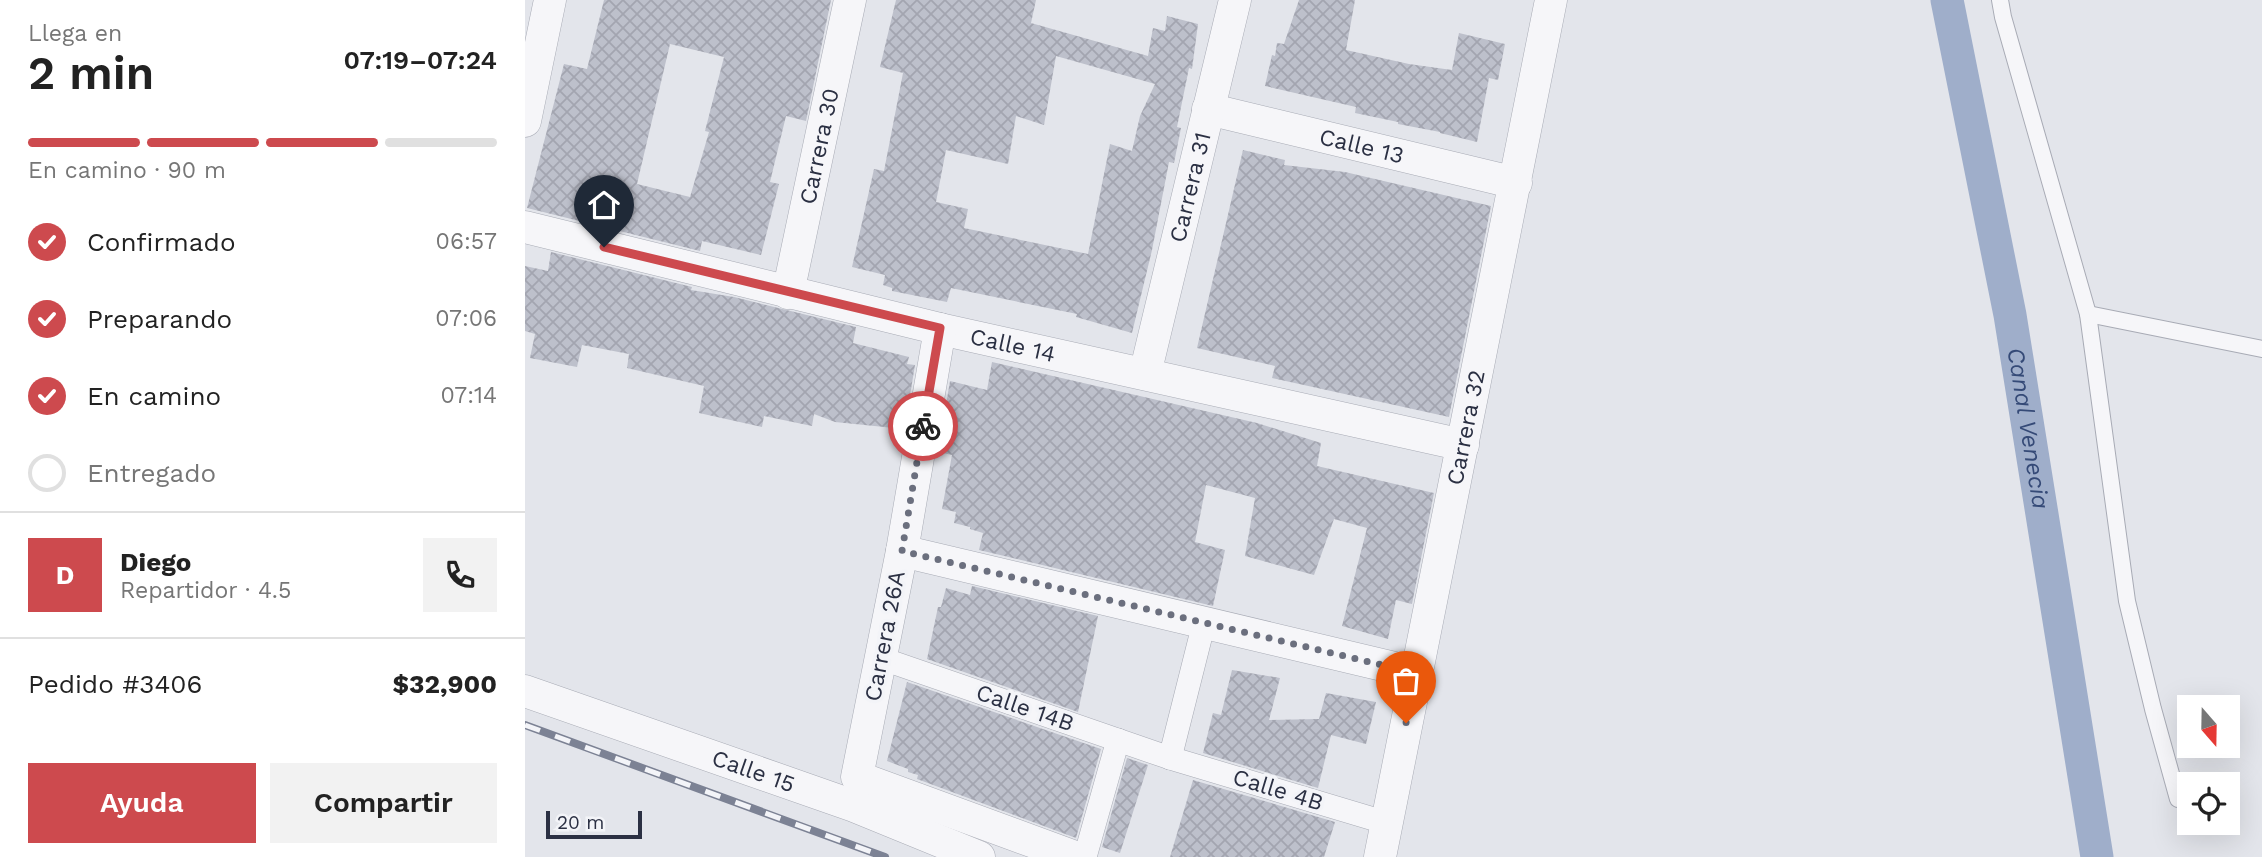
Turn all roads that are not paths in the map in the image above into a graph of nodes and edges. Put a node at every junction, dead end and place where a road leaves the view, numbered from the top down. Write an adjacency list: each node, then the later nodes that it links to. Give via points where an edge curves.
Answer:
1 (550, 0): 7 (street)
2 (850, 0): 10 (street, Carrera 30)
3 (1235, 0): 6 (street, Carrera 31)
4 (1551, 0): 8 (street, Carrera 32)
5 (2000, 0): 11 (lane)
6 (1208, 109): 8 (street, Calle 13); 14 (street, Carrera 31)
7 (525, 121)
8 (1516, 183): 15 (street, Carrera 32)
9 (525, 227): 10 (street, Calle 14)
10 (788, 293): 12 (street, Calle 14)
11 (2088, 314): 13 (lane); 23 (lane, via 2127,601)
12 (940, 328): 14 (street, Calle 14); 16 (street, Carrera 26A)
13 (2262, 349)
14 (1145, 374): 15 (street, Calle 14)
15 (1463, 445): 19 (street, Carrera 32)
16 (902, 551): 17 (street); 18 (street, Carrera 26A)
17 (1204, 623): 19 (street); 22 (street)
18 (880, 657): 21 (street, Calle 14B); 26 (street, Carrera 26A, via 857,777)
19 (1416, 673): 24 (street, Carrera 32)
20 (525, 691): 25 (street, Calle 15, via 855,806)
21 (1118, 740): 22 (street, Calle 14B); 27 (street)
22 (1170, 758): 24 (street, Calle 4B)
23 (2177, 795)
24 (1387, 823): 28 (street, Carrera 32)
25 (979, 857)
26 (1075, 857)
27 (1085, 857)
28 (1380, 857)

